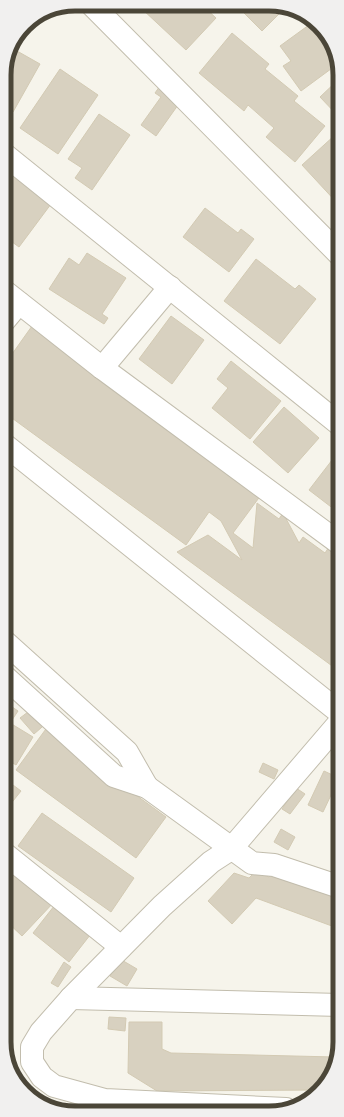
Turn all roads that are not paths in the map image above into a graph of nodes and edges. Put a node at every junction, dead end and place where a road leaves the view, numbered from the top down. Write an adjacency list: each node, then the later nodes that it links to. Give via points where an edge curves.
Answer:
1 (98, 11): 3 (street)
2 (11, 160): 4 (street)
3 (333, 248)
4 (170, 287): 6 (street); 7 (street)
5 (12, 297): 6 (street)
6 (102, 368): 9 (street)
7 (333, 419)
8 (11, 450): 12 (street)
9 (333, 539)
10 (11, 647): 14 (street, via 128,752)
11 (11, 682): 14 (street, via 114,776)
12 (333, 706)
13 (333, 731): 15 (street)
14 (147, 787): 15 (street)
15 (231, 850): 17 (street, via 252,863 274,865); 18 (street, via 211,862 184,885)
16 (11, 859): 18 (street)
17 (333, 885)
18 (121, 946): 19 (street)
19 (71, 998): 20 (street); 21 (street, via 41,1032 32,1047 32,1062 42,1078 54,1086 105,1100)
20 (333, 1005)
21 (226, 1106)

